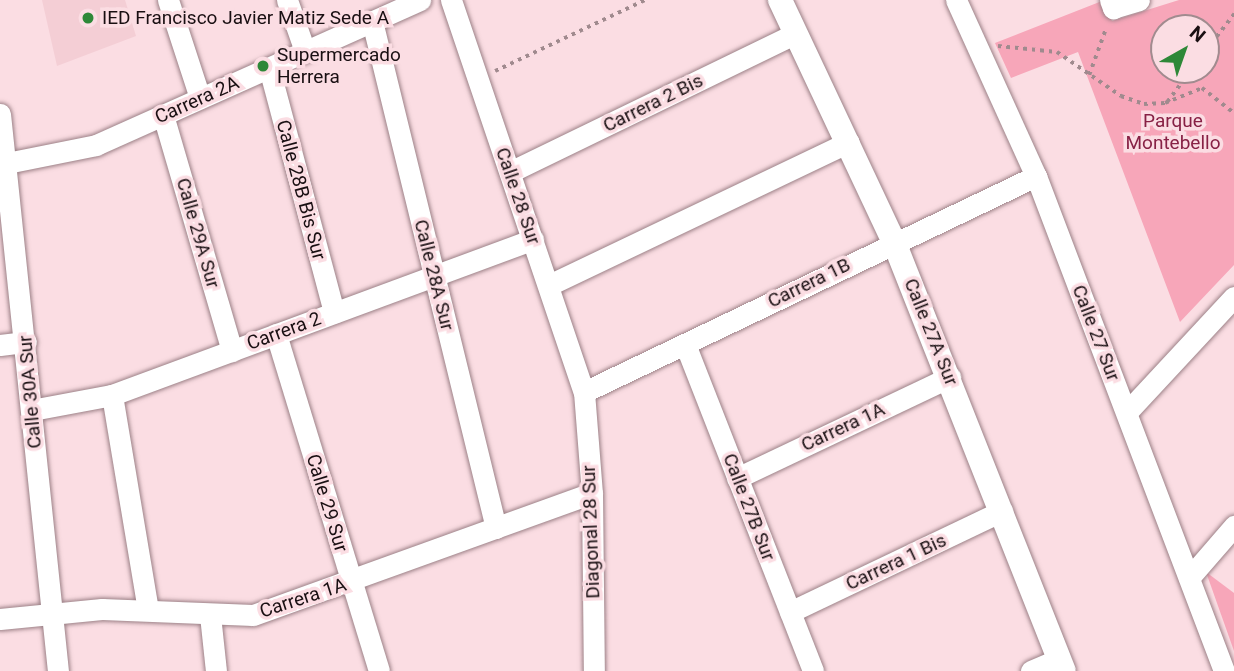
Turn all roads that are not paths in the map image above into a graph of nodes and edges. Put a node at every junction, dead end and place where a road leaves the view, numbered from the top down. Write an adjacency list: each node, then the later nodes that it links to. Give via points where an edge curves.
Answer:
1 (168, 0): 13 (street)
2 (287, 0): 11 (street)
3 (420, 0): 9 (street, Carrera 2A)
4 (451, 0): 18 (street, Calle 28 Sur)
5 (780, 0): 10 (street, Calle 27A Sur)
6 (956, 0): 19 (street, Calle 27 Sur)
7 (1139, 0): 8 (street)
8 (1111, 4)
9 (372, 21): 11 (street, Carrera 2A); 22 (street, Calle 28A Sur)
10 (796, 33): 16 (street, Calle 27A Sur); 18 (street, Carrera 2 Bis)
11 (305, 51): 12 (street, Carrera 2A)
12 (269, 68): 13 (street, Carrera 2A); 25 (street, Calle 28B Bis Sur)
13 (200, 98): 15 (street, Carrera 2A)
14 (0, 114): 17 (street, Calle 30A Sur)
15 (163, 115): 17 (street, Carrera 2A, via 96,145); 30 (street, Calle 29A Sur)
16 (849, 142): 21 (street, Calle 27A Sur); 23 (street)
17 (7, 163): 27 (street, Calle 30A Sur)
18 (510, 172): 20 (street, Calle 28 Sur)
19 (1036, 176): 21 (street, Carrera 1B); 35 (street, Calle 27 Sur)
20 (533, 239): 22 (street, Carrera 2); 23 (street, Calle 28 Sur)
21 (894, 242): 28 (street, Carrera 1B); 31 (street, Calle 27A Sur)
22 (434, 276): 25 (street, Carrera 2); 40 (street, Calle 28A Sur)
23 (549, 285): 32 (street, Calle 28 Sur)
24 (1234, 297): 35 (street)
25 (334, 313): 26 (street, Carrera 2)
26 (276, 334): 30 (street, Carrera 2); 42 (street, Calle 29 Sur)
27 (26, 342): 29 (street); 34 (street, Calle 30A Sur)
28 (685, 344): 32 (street, Carrera 1B); 36 (street, Calle 27B Sur)
29 (0, 345)
30 (232, 351): 33 (street, Carrera 2)
31 (950, 377): 36 (street, Carrera 1A); 38 (street, Calle 27A Sur)
32 (584, 392): 37 (street, Diagonal 28 Sur)
33 (112, 395): 34 (street, Carrera 2); 43 (street)
34 (32, 410): 44 (street, Calle 30A Sur)
35 (1127, 412): 41 (street, Calle 27 Sur)
36 (737, 478): 45 (street, Calle 27B Sur)
37 (592, 493): 40 (street, Carrera 1A); 52 (street, Diagonal 28 Sur)
38 (1002, 511): 45 (street, Carrera 1 Bis); 48 (street, Calle 27A Sur)
39 (1234, 526): 41 (street)
40 (496, 528): 42 (street, Carrera 1A)
41 (1189, 578): 55 (street, Calle 27 Sur)
42 (352, 582): 46 (street, Carrera 1A, via 253,615); 51 (street, Calle 29 Sur)
43 (148, 609): 44 (street, Carrera 1A); 46 (street, Carrera 1A)
44 (51, 611): 47 (street, Carrera 1A); 49 (street, Calle 30A Sur)
45 (790, 612): 53 (street, Calle 27B Sur)
46 (211, 615): 50 (street)
47 (0, 618)
48 (1061, 665): 54 (street)
49 (58, 671)
50 (216, 671)
51 (379, 671)
52 (594, 671)
53 (813, 671)
54 (1031, 671)
55 (1224, 671)

